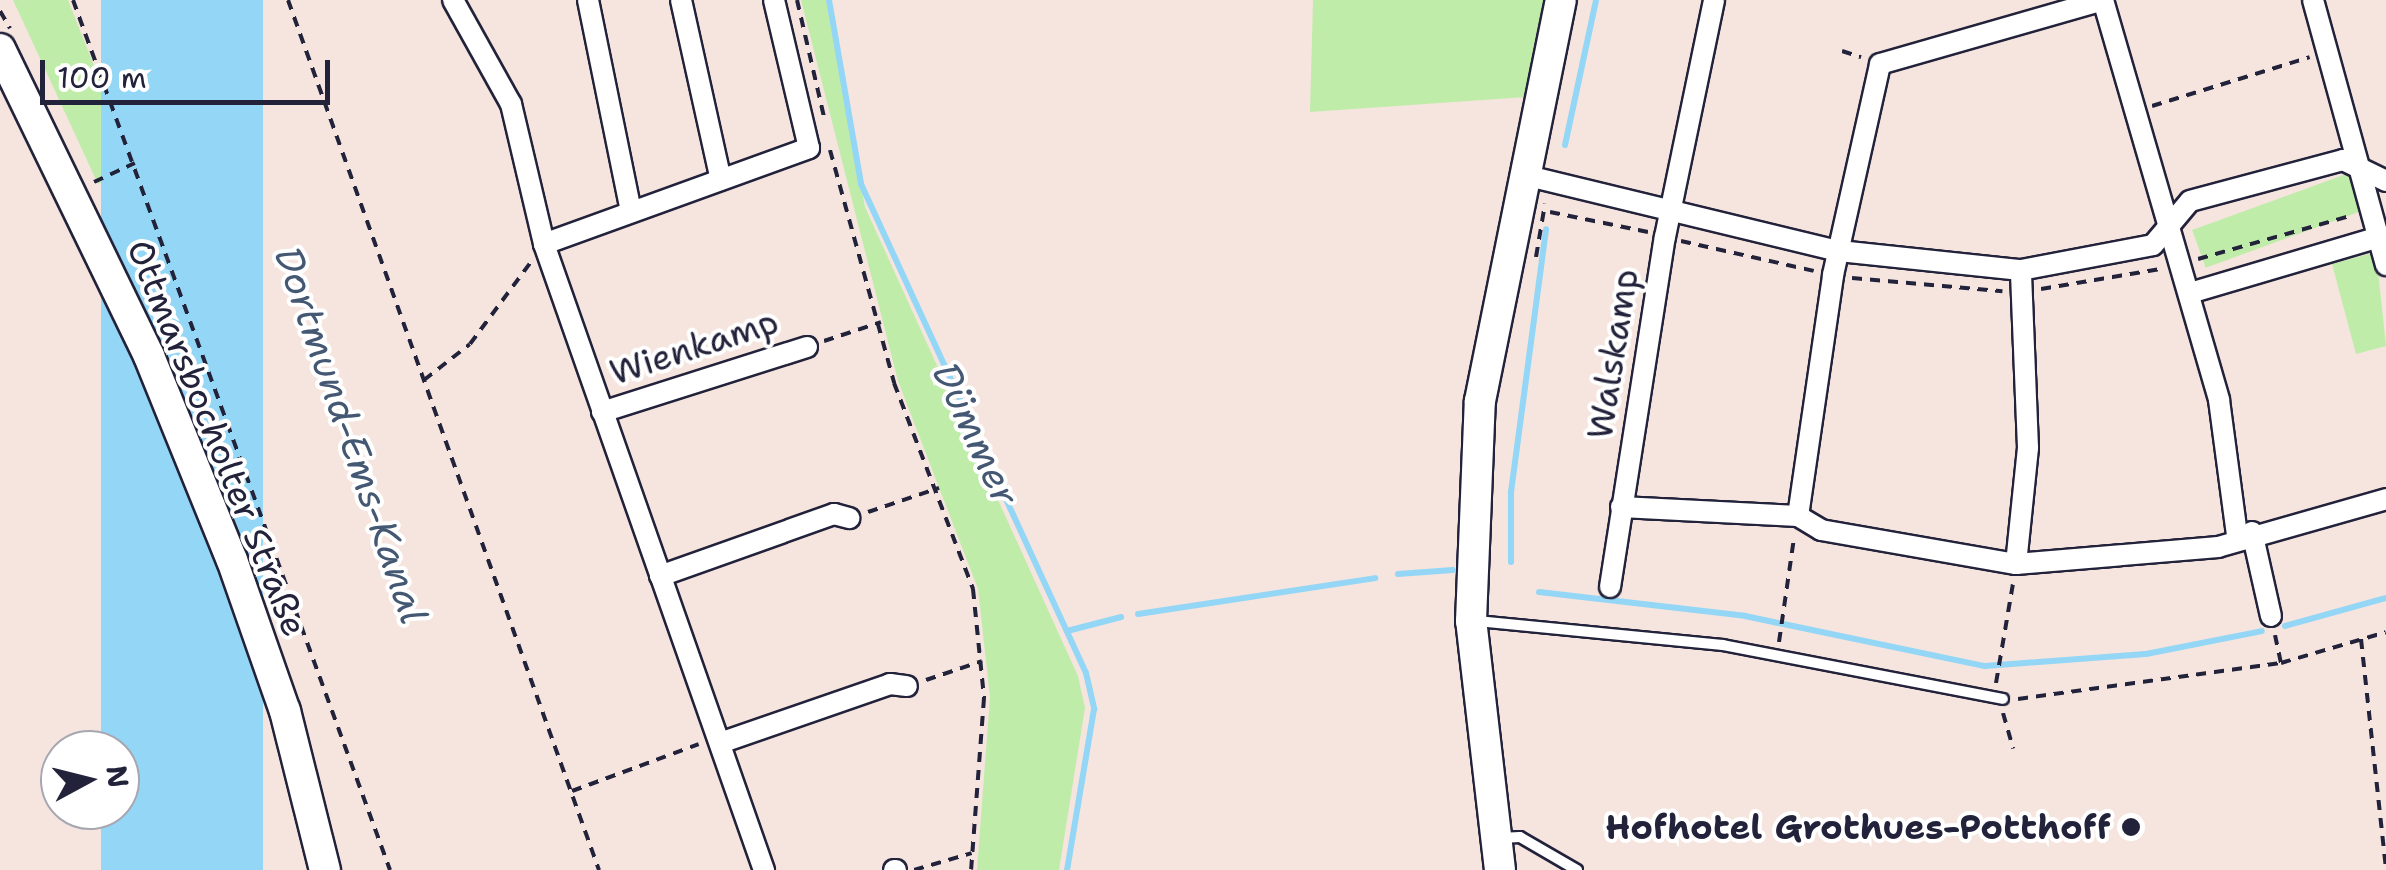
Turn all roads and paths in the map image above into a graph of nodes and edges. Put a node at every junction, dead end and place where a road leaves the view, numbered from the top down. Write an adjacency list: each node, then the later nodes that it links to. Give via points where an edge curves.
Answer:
1 (73, 0): 14 (path)
2 (288, 0): 32 (path)
3 (453, 0): 24 (street, Wienkamp, via 511,104)
4 (588, 0): 20 (street)
5 (681, 0): 17 (street)
6 (774, 0): 17 (street, via 809,148)
7 (797, 0): 30 (path)
8 (1561, 0): 16 (main road)
9 (1714, 0): 21 (street, Walskamp)
10 (2313, 0): 12 (street)
11 (0, 49): 58 (main road, Ottmarsbocholter Straße, via 149,356 232,560 285,711)
12 (2329, 51): 13 (path); 15 (street)
13 (2137, 111): 22 (street); 25 (street, via 2103,0 1880,64)
14 (136, 163): 19 (path); 59 (path)
15 (2363, 169): 18 (street); 22 (street, via 2344,160 2190,202); 23 (street)
16 (1538, 178): 21 (street); 28 (path); 44 (main road, via 1480,401)
17 (721, 180): 20 (street)
18 (2386, 180)
19 (90, 184)
20 (631, 212): 24 (street)
21 (1673, 212): 25 (street); 36 (street, Walskamp)
22 (2172, 222): 27 (street, via 2153,245); 29 (street)
23 (2379, 238): 26 (street); 29 (street)
24 (544, 244): 32 (path, via 470,344); 33 (street, Wienkamp)
25 (1839, 250): 27 (street); 37 (street)
26 (2386, 265)
27 (2022, 270): 40 (street, via 2028,448)
28 (1528, 272)
29 (2190, 292): 39 (street)
30 (880, 322): 31 (path); 34 (path, via 894,383)
31 (807, 347): 33 (street, Wienkamp)
32 (424, 380): 55 (path)
33 (602, 412): 41 (street, Wienkamp)
34 (940, 488): 38 (path); 48 (path, via 973,589)
35 (2386, 499): 39 (street)
36 (1620, 506): 37 (street); 42 (street, Walskamp)
37 (1798, 516): 40 (street, via 1822,530); 46 (path)
38 (850, 518): 41 (street, via 834,514)
39 (2244, 534): 40 (street, via 2218,546); 43 (street)
40 (2016, 564): 50 (path)
41 (660, 576): 53 (street, Wienkamp)
42 (1610, 587)
43 (2271, 616): 49 (path)
44 (1471, 621): 52 (lane, via 1723,646); 56 (main road)
45 (2386, 632): 47 (path)
46 (1779, 639)
47 (2361, 639): 49 (path); 66 (path)
48 (982, 662): 51 (path); 57 (path)
49 (2282, 662): 52 (path)
50 (1996, 682)
51 (907, 686): 53 (street, via 890,684)
52 (2003, 698): 54 (path)
53 (719, 740): 55 (path); 61 (street, Wienkamp)
54 (2014, 749)
55 (570, 791): 60 (path)
56 (1494, 839): 64 (main road); 65 (lane, via 1520,837)
57 (972, 853): 62 (path); 63 (path)
58 (326, 870)
59 (390, 870)
60 (599, 870)
61 (764, 870)
62 (914, 870)
63 (971, 870)
64 (1500, 870)
65 (1576, 870)
66 (2386, 870)

